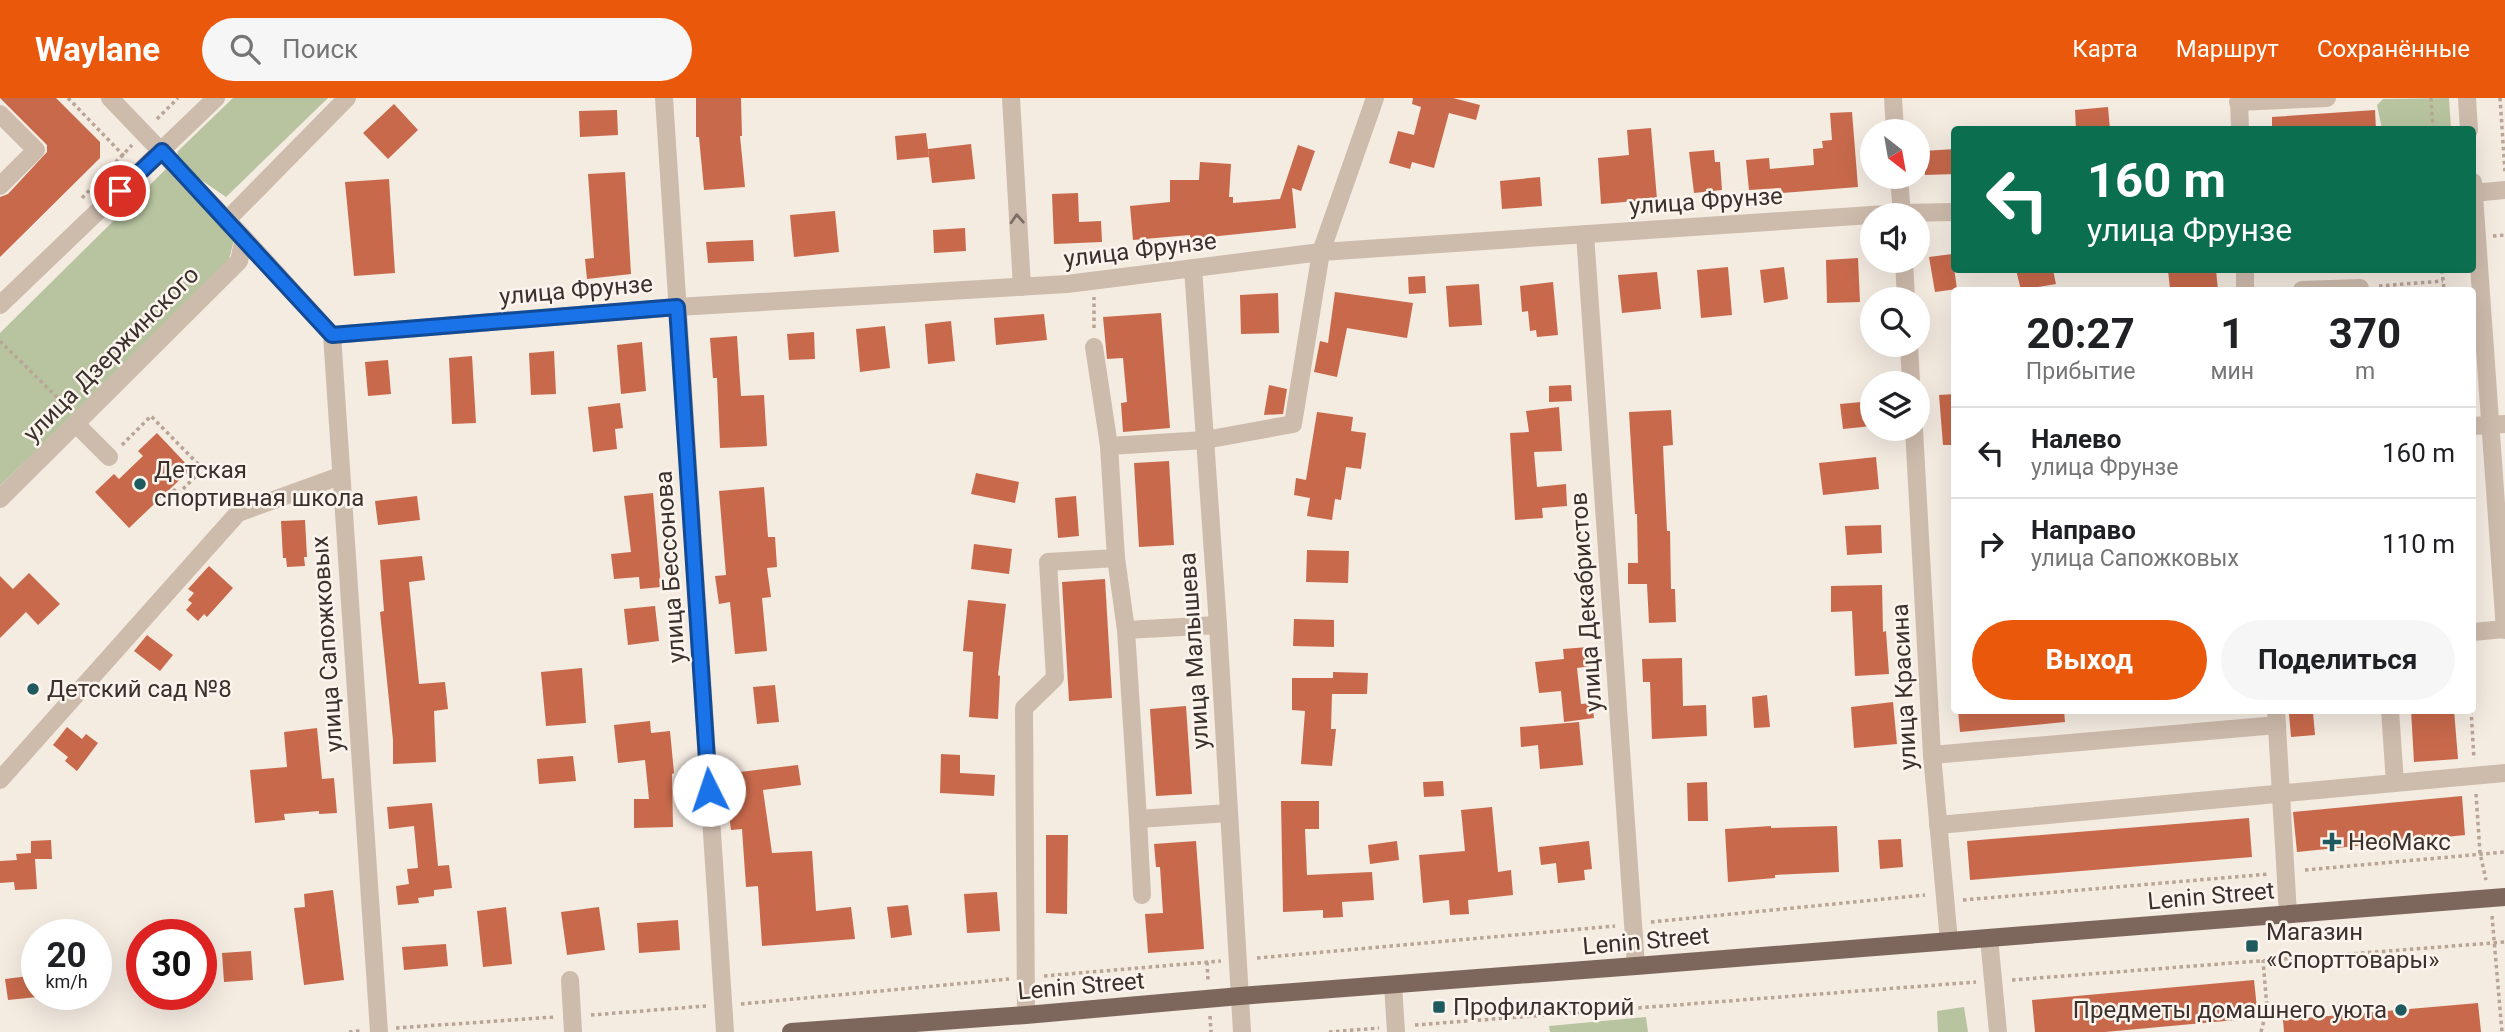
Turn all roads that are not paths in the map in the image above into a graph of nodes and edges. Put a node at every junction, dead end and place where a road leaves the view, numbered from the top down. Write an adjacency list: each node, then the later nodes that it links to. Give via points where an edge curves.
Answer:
1 (110, 98): 15 (street)
2 (216, 98): 15 (street)
3 (347, 98): 22 (street)
4 (664, 98): 30 (street, улица Бессонова)
5 (1011, 98): 28 (street, one-way to 5)
6 (1375, 98): 26 (street)
7 (1892, 98): 12 (street)
8 (2327, 98): 10 (street)
9 (2467, 98): 14 (street)
10 (2238, 100): 13 (street)
11 (0, 114): 16 (street, via 36,150)
12 (1894, 119)
13 (2240, 126)
14 (2469, 126)
15 (162, 151): 22 (street); 29 (street)
16 (0, 186)
17 (2505, 190): 18 (street)
18 (2476, 192)
19 (1951, 212): 20 (street, улица Фрунзе)
20 (1930, 213)
21 (1860, 217): 23 (street, улица Фрунзе)
22 (227, 220): 25 (street)
23 (1585, 234): 26 (street, улица Фрунзе); 61 (street, улица Декабристов)
24 (2476, 236): 34 (street)
25 (244, 237): 31 (street); 33 (street, улица Дзержинского, via 239,261)
26 (1321, 252): 27 (street, улица Фрунзе); 35 (street, via 1293,425)
27 (1193, 268): 28 (street, улица Фрунзе); 35 (street, улица Малышева)
28 (1022, 287): 30 (street, улица Фрунзе)
29 (0, 305)
30 (677, 307): 31 (street, улица Фрунзе); 69 (street, улица Бессонова)
31 (332, 335): 39 (street, улица Сапожковых)
32 (1094, 347): 37 (street)
33 (78, 422): 38 (street); 40 (street, улица Дзержинского)
34 (2489, 425): 44 (street)
35 (1205, 440): 37 (street); 42 (street, улица Малышева)
36 (1915, 441): 48 (street, улица Красина)
37 (1109, 446): 41 (street)
38 (109, 457)
39 (340, 476): 50 (street, via 238,513); 68 (street, улица Сапожковых)
40 (0, 499)
41 (1116, 558): 43 (street); 65 (street, via 1048,562 1055,678 1024,708)
42 (1217, 625): 43 (street); 53 (street, улица Малышева)
43 (1126, 630): 54 (street)
44 (2505, 630): 45 (street)
45 (2476, 632)
46 (2390, 714): 51 (street)
47 (2276, 718): 48 (street); 52 (street)
48 (1932, 755): 55 (street, улица Красина)
49 (2505, 773): 51 (street)
50 (0, 780)
51 (2395, 783): 52 (street)
52 (2280, 793): 55 (street); 58 (street)
53 (1229, 813): 54 (street); 64 (street, улица Малышева)
54 (1138, 819): 56 (street)
55 (1938, 825): 60 (street, улица Красина)
56 (1142, 895)
57 (2498, 897): 58 (main road, Lenin Street)
58 (2288, 914): 59 (main road, Lenin Street)
59 (1989, 938): 60 (main road, Lenin Street); 72 (street)
60 (1949, 941): 61 (main road, Lenin Street)
61 (1636, 967): 63 (main road, Lenin Street)
62 (570, 980): 66 (street)
63 (1393, 985): 64 (main road, Lenin Street); 67 (street)
64 (1240, 996): 65 (main road, Lenin Street); 71 (street, улица Малышева)
65 (1026, 1015): 70 (main road, Lenin Street)
66 (573, 1024)
67 (1396, 1029)
68 (379, 1031)
69 (725, 1032)
70 (791, 1032)
71 (1242, 1032)
72 (1998, 1032)

